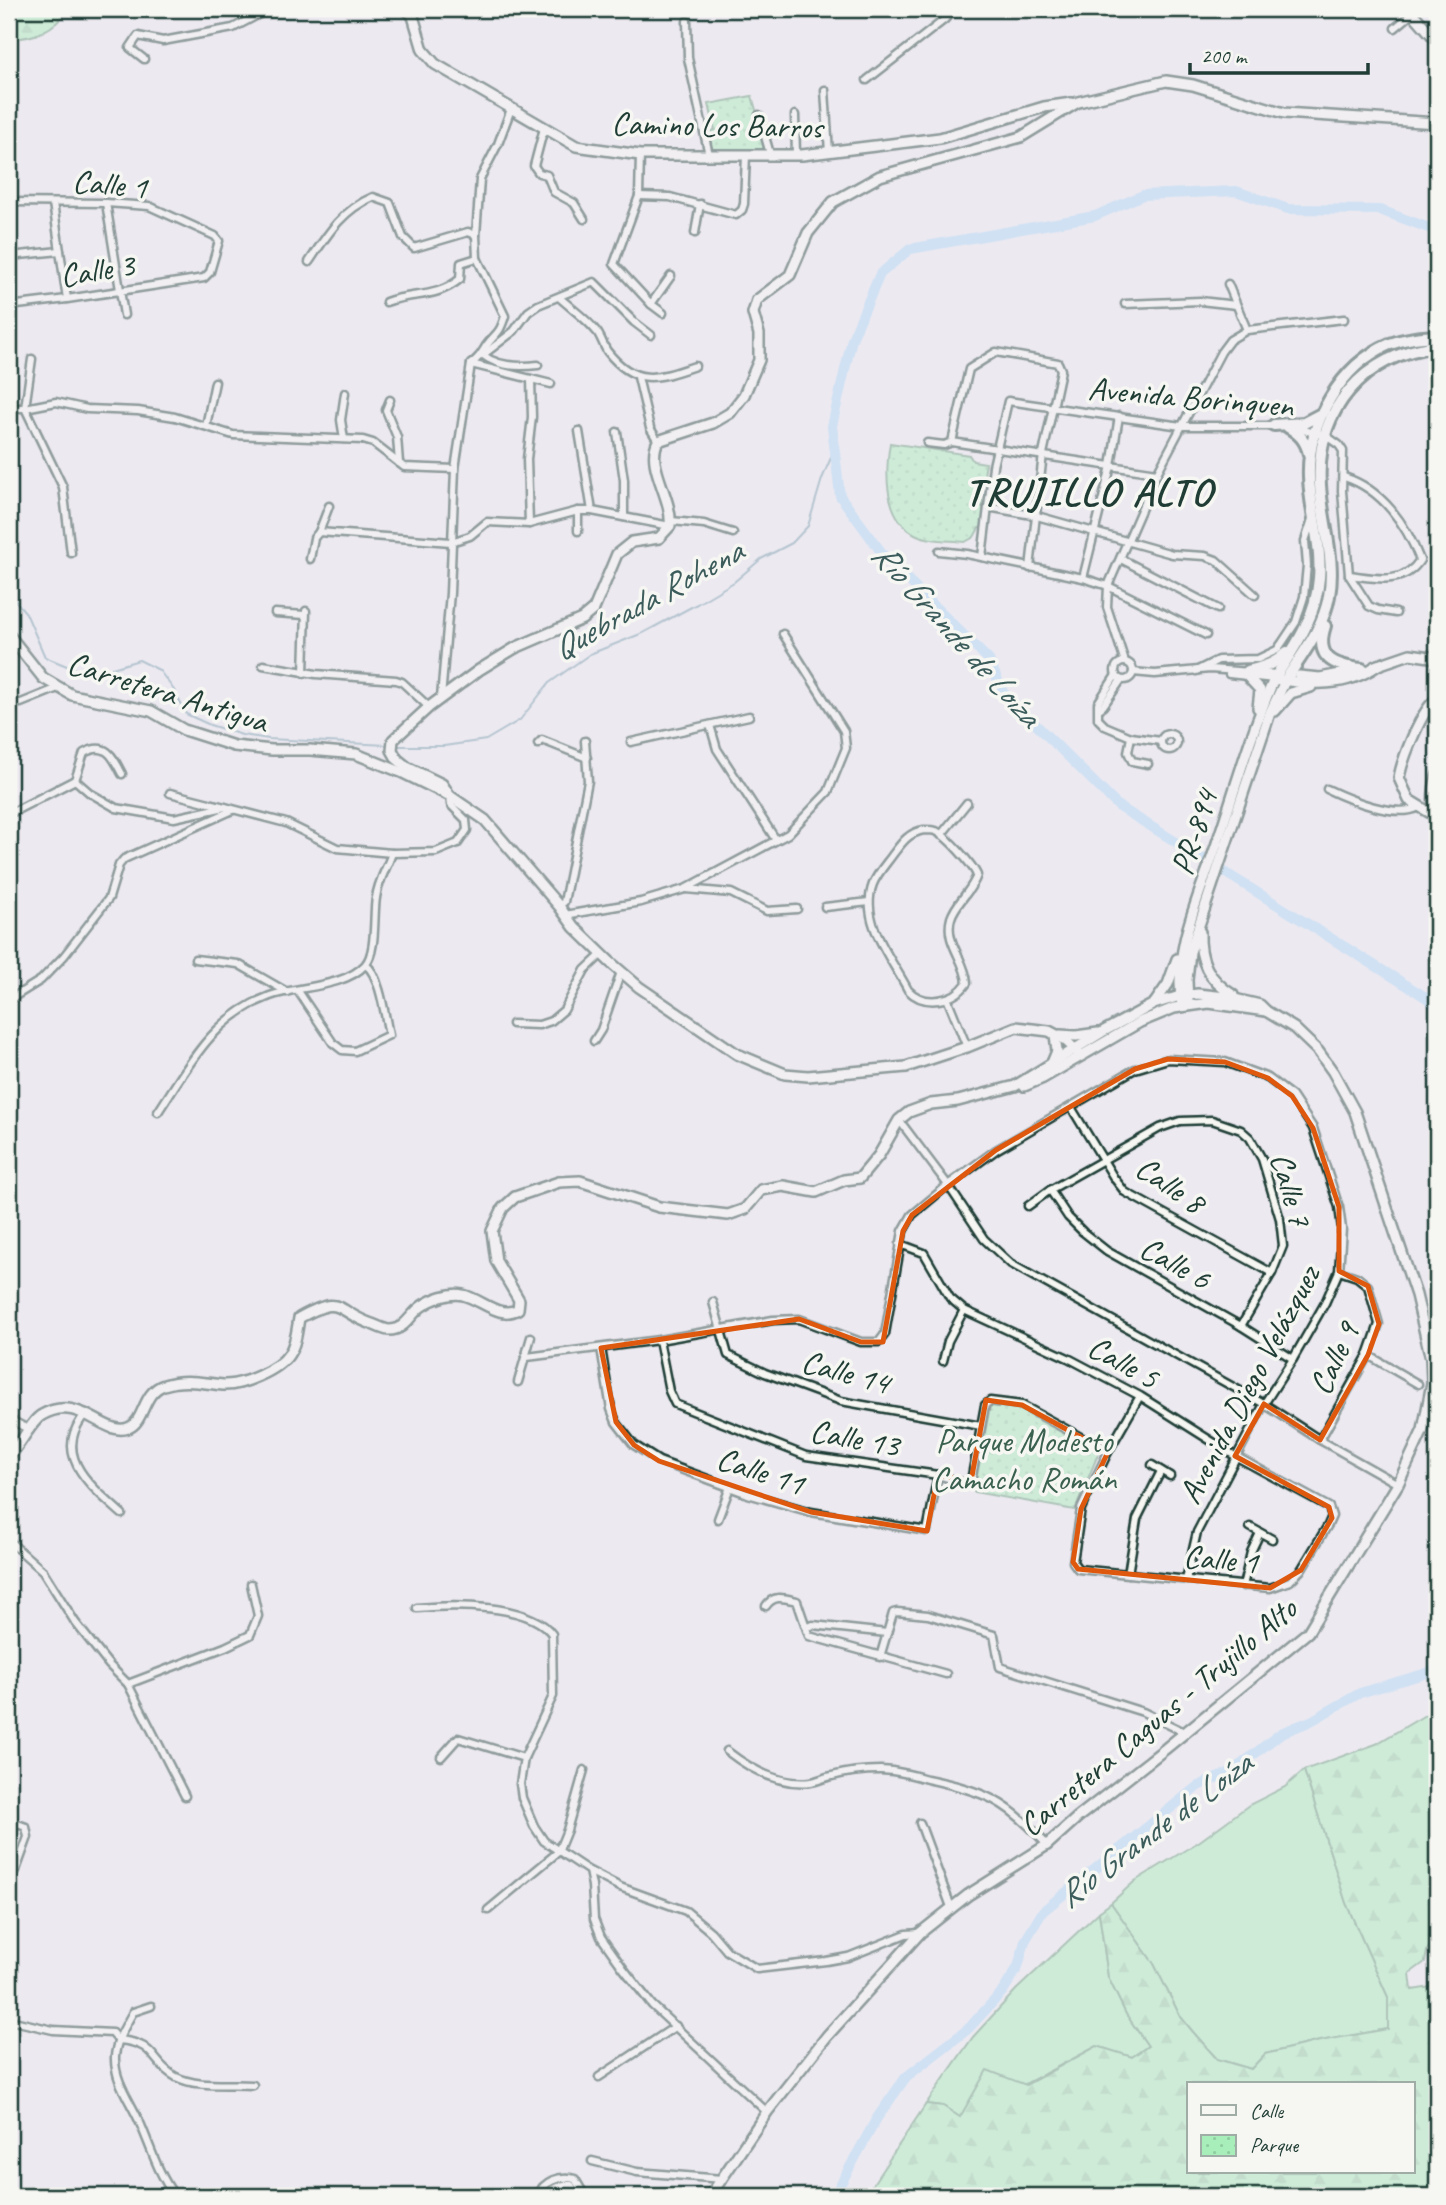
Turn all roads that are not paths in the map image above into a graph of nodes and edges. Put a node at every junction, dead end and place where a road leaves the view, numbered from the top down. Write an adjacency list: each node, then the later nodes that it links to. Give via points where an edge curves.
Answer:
1 (269, 9): 8 (street, via 233,28 163,41 138,36 130,48)
2 (954, 9): 9 (street)
3 (412, 11): 12 (street, Camino Los Barros, via 423,50 435,64)
4 (1411, 11): 6 (street); 7 (street)
5 (687, 21): 20 (street, via 688,58)
6 (1395, 28)
7 (1437, 41)
8 (144, 59)
9 (867, 80)
10 (825, 90): 17 (street)
11 (1078, 102): 15 (street, via 1166,81 1284,113); 17 (street, Camino Los Barros, via 1044,107 940,138); 79 (street, via 1021,137 880,176 833,202 808,233 790,275 757,300 753,313 759,360 744,395 730,413 713,424)
12 (511, 109): 16 (street, Camino Los Barros); 30 (street, via 480,179)
13 (759, 115): 18 (street)
14 (795, 115): 22 (street)
15 (1437, 123)
16 (544, 128): 19 (street, Camino Los Barros, via 576,146); 28 (street, via 534,166 547,175 554,192 574,203)
17 (829, 153): 22 (street, Camino Los Barros)
18 (770, 154): 21 (street, Camino Los Barros); 22 (street, Camino Los Barros)
19 (640, 155): 20 (street, Camino Los Barros); 23 (street)
20 (709, 155): 21 (street, Camino Los Barros)
21 (746, 155): 27 (street, via 742,210 728,214)
22 (796, 155)
23 (639, 196): 27 (street); 42 (street, via 614,264)
24 (9, 202): 25 (street, Calle 1)
25 (53, 203): 26 (street, Calle 1); 31 (street)
26 (106, 203): 36 (street, Calle 1, via 149,206 215,236 219,241 210,272); 38 (street)
27 (700, 204): 29 (street)
28 (584, 219)
29 (695, 233)
30 (476, 235): 33 (street); 34 (street, via 468,232 414,248 403,237 390,203 373,197 338,220)
31 (60, 251): 32 (street); 40 (street)
32 (9, 256)
33 (477, 258): 41 (street, via 461,264 460,279 444,291); 55 (street, via 505,316 500,332)
34 (309, 262)
35 (671, 276): 42 (street)
36 (191, 280): 38 (street, Calle 3)
37 (1228, 284): 44 (street)
38 (119, 290): 40 (street, Calle 3); 47 (street)
39 (560, 298): 51 (street, via 594,282); 55 (street, via 528,312 514,331); 60 (street, via 598,332 618,364)
40 (66, 299): 45 (street, Calle 3)
41 (386, 302)
42 (651, 304): 46 (street)
43 (1125, 304): 44 (street, via 1200,301)
44 (1236, 305): 49 (street)
45 (9, 306)
46 (663, 313)
47 (124, 315)
48 (1344, 319): 49 (street)
49 (1247, 330): 73 (street, via 1221,352)
50 (1437, 334): 69 (main road, via 1408,338 1358,363)
51 (651, 335)
52 (1437, 346): 53 (main road)
53 (1413, 350): 54 (main road); 77 (main road, via 1360,377)
54 (1437, 352)
55 (483, 355): 57 (street); 58 (street, via 504,365)
56 (32, 359): 68 (street)
57 (471, 364): 61 (street); 87 (street)
58 (538, 365)
59 (695, 366): 60 (street, via 666,376)
60 (638, 377): 79 (street, via 650,428)
61 (531, 379): 63 (street); 98 (street)
62 (215, 382): 72 (street)
63 (551, 384)
64 (345, 393): 78 (street)
65 (390, 400): 85 (street, via 386,410 397,437)
66 (1052, 407): 70 (street, Avenida Borinquen); 80 (street, via 1061,370 1058,363 996,352 969,369); 82 (street, Avenida Borinquen, via 1008,401); 83 (street)
67 (9, 408): 68 (street)
68 (24, 408): 72 (street, via 56,402 87,409 138,411); 106 (street, via 63,486)
69 (1323, 413): 71 (main road, via 1304,423); 77 (main road)
70 (1119, 416): 73 (street, Avenida Borinquen); 86 (street)
71 (1274, 425): 73 (street, Avenida Borinquen); 74 (street, Avenida Borinquen)
72 (206, 426): 78 (street, via 233,435)
73 (1181, 426): 88 (street)
74 (1288, 427): 77 (street, Avenida Borinquen); 84 (main road, via 1304,440)
75 (579, 431): 92 (street)
76 (617, 432): 96 (street)
77 (1320, 433): 84 (main road); 89 (street, Avenida Borinquen, via 1343,451); 115 (main road, via 1320,482 1331,555)
78 (344, 439): 85 (street, via 373,443)
79 (658, 441): 97 (street, via 653,459 668,501)
80 (953, 442): 81 (street); 82 (street)
81 (927, 443)
82 (997, 448): 83 (street); 91 (street)
83 (1044, 454): 86 (street); 95 (street)
84 (1310, 457): 94 (main road)
85 (399, 463): 87 (street)
86 (1111, 466): 88 (street); 100 (street)
87 (454, 469): 104 (street)
88 (1157, 473): 103 (street)
89 (1344, 477): 111 (street, Avenida Borinquen); 111 (street, via 1380,496 1413,540 1420,560 1413,571 1392,579)
90 (329, 506): 101 (street)
91 (988, 507): 95 (street); 107 (street)
92 (592, 511): 93 (street); 96 (street)
93 (578, 512): 98 (street); 99 (street)
94 (1312, 515): 122 (main road, via 1319,579); 128 (street, via 1305,541 1304,597 1296,622 1282,643 1258,659 1218,660)
95 (1037, 516): 100 (street); 110 (street)
96 (624, 517): 97 (street)
97 (670, 523): 102 (street, via 704,524); 136 (street, via 659,538 632,542 617,554 594,609 582,619 514,648)
98 (529, 524): 104 (street, via 487,522 470,536)
99 (578, 531)
100 (1093, 531): 103 (street); 112 (street)
101 (319, 532): 104 (street); 108 (street)
102 (733, 533)
103 (1129, 540): 109 (street); 114 (street, via 1172,554 1216,560)
104 (452, 542): 136 (street)
105 (939, 551): 107 (street)
106 (71, 553)
107 (982, 557): 110 (street)
108 (310, 559)
109 (1121, 559): 113 (street); 116 (street)
110 (1030, 568): 112 (street)
111 (1349, 575): 118 (street, via 1369,606)
112 (1083, 578): 113 (street)
113 (1108, 586): 121 (street); 124 (street, via 1107,607)
114 (1255, 595)
115 (1329, 596): 127 (main road, via 1323,650 1336,665); 133 (main road, via 1315,637)
116 (1215, 608)
117 (275, 613): 130 (street, via 306,613)
118 (1396, 613)
119 (783, 634): 165 (street, via 844,732 846,748 828,792 788,834)
120 (9, 635): 135 (street, Carretera Antigua, via 43,678)
121 (1206, 635)
122 (1301, 638): 131 (main road, via 1279,660); 133 (main road)
123 (1437, 658): 126 (street, via 1410,654)
124 (1125, 662): 129 (street); 132 (street, via 1116,666)
125 (263, 665): 130 (street)
126 (1378, 665): 127 (street); 134 (street, via 1364,675)
127 (1362, 670): 133 (street, via 1320,678)
128 (1196, 671): 129 (street); 131 (street)
129 (1133, 672): 132 (street, via 1128,680)
130 (304, 673): 139 (street, via 396,680)
131 (1247, 673): 133 (street); 141 (street, via 1260,690)
132 (1118, 677): 144 (street, via 1098,703 1098,719)
133 (1281, 677): 134 (street); 141 (street, PR-894 / PR-894); 142 (street, PR-894 / PR-894)
134 (1319, 684): 142 (street, via 1291,693)
135 (58, 688): 138 (street, via 21,703); 157 (street, Carretera Antigua, via 151,711 184,730 234,746 356,754)
136 (441, 698): 139 (street)
137 (1437, 699): 160 (street, via 1429,706 1400,771 1404,794)
138 (9, 703)
139 (429, 707): 157 (street, via 398,733 392,750 407,767 442,784)
140 (749, 716): 143 (street)
141 (1258, 716): 154 (street, PR-894 / PR-894)
142 (1268, 721): 154 (street, PR-894 / PR-894)
143 (710, 724): 147 (street); 165 (street, via 717,749)
144 (1131, 737): 146 (street); 150 (street, via 1128,752 1132,761)
145 (585, 741): 149 (street)
146 (1161, 741)
147 (631, 742)
148 (538, 744): 149 (street, via 541,740)
149 (587, 758): 169 (street, via 588,780 564,902)
150 (1148, 764)
151 (1437, 773): 163 (street, via 1432,804)
152 (122, 774): 153 (street, via 114,757 95,747 84,753)
153 (75, 780): 159 (street, via 116,808 153,816 188,817); 162 (street)
154 (1242, 782): 173 (street, PR-894 / PR-894)
155 (1327, 789): 160 (street, via 1374,807 1405,812)
156 (170, 793): 159 (street)
157 (450, 796): 166 (street, via 451,805 466,820 467,830 457,843 436,852); 169 (street, via 485,820)
158 (967, 803): 164 (street)
159 (225, 807): 161 (street)
160 (1419, 807): 163 (street)
161 (233, 810): 166 (street, via 286,823 337,848); 182 (street, via 124,859 110,898 64,956 41,980)
162 (9, 814)
163 (1437, 817)
164 (941, 835): 168 (street, via 934,830 911,832 881,870); 181 (street, via 977,875 951,919 953,946 967,983)
165 (776, 840): 167 (street)
166 (392, 853): 177 (street, via 377,890 372,949)
167 (685, 889): 171 (street, via 731,893 767,911); 172 (street)
168 (869, 902): 170 (street); 181 (street, via 875,931 908,990 923,1001)
169 (559, 906): 172 (street)
170 (825, 907)
171 (797, 909)
172 (565, 915): 175 (street)
173 (1195, 925): 174 (street, PR-894 / PR-894); 183 (street, PR-894 / PR-894); 184 (street, via 1206,970 1223,989)
174 (1183, 944): 183 (street, PR-894 / PR-894, via 1180,975); 185 (street, via 1168,984)
175 (602, 954): 178 (street); 187 (street, via 585,970 564,1010 551,1021)
176 (195, 959): 180 (street, via 238,964)
177 (366, 965): 179 (street); 179 (street, via 375,978 389,1035 355,1051 342,1050 333,1043)
178 (621, 972): 190 (street); 191 (street, via 737,1054 785,1074 906,1067)
179 (298, 991): 180 (street)
180 (288, 992): 196 (street, via 247,1007 209,1035)
181 (947, 998): 191 (street)
182 (9, 1000)
183 (1184, 1000): 184 (street, Carretera Caguas - Trujillo Alto, via 1209,995); 185 (street, Carretera Caguas - Trujillo Alto); 186 (street, Carretera Caguas - Trujillo Alto); 192 (street, Carretera Caguas - Trujillo Alto)
184 (1242, 1000): 186 (street, Carretera Caguas - Trujillo Alto)
185 (1154, 1004): 188 (street, Carretera Caguas - Trujillo Alto)
186 (1266, 1011): 232 (street, Carretera Caguas - Trujillo Alto, via 1294,1028 1333,1072 1354,1112 1416,1295 1432,1383 1423,1430)
187 (512, 1024)
188 (1104, 1031): 189 (street); 192 (street, Carretera Caguas - Trujillo Alto)
189 (1055, 1035): 191 (street, via 1016,1027); 192 (street); 193 (street, via 1057,1051)
190 (594, 1041)
191 (967, 1047)
192 (1078, 1052): 193 (street); 194 (street, Carretera Caguas - Trujillo Alto, via 1037,1081)
193 (1052, 1064): 194 (street)
194 (1015, 1086): 197 (street, via 931,1104)
195 (1071, 1107): 198 (street, Calle 8); 199 (street, Avenida Diego Velázquez, via 996,1150); 203 (street, Avenida Diego Velázquez, via 1135,1069 1168,1059 1225,1062 1268,1078 1292,1096 1313,1128 1339,1207)
196 (158, 1112)
197 (899, 1120): 199 (street); 220 (street, via 860,1178 816,1192 783,1186 761,1190 745,1209 728,1215 659,1207 580,1181 544,1186 515,1197 503,1208 492,1231 496,1261 519,1300 514,1311 505,1313 462,1294 448,1295 421,1306 405,1324 389,1330 339,1305 319,1307 299,1318 288,1357 251,1381 162,1385 148,1397 138,1420 128,1428 113,1428)
198 (1104, 1159): 200 (street, Calle 7); 204 (street, Calle 8, via 1125,1192); 204 (street, Calle 7, via 1180,1121 1212,1120 1241,1130 1262,1159 1280,1219 1283,1246)
199 (948, 1185): 202 (street, Avenida Diego Velázquez, via 912,1215); 219 (street, via 984,1239 1011,1264)
200 (1050, 1190): 201 (street, Calle 7); 207 (street, Calle 6, via 1068,1217 1107,1251)
201 (1028, 1206)
202 (900, 1244): 206 (street, Calle 5, via 924,1253 950,1298); 208 (street, Avenida Diego Velázquez, via 885,1334 879,1342 861,1342 799,1319)
203 (1339, 1271): 212 (street, Calle 9, via 1368,1286 1379,1324); 214 (street, Avenida Diego Velázquez)
204 (1272, 1273): 207 (street, Calle 7)
205 (713, 1302): 208 (street, Calle 14)
206 (964, 1310): 215 (street); 218 (street, Calle 5)
207 (1241, 1326): 214 (street, Calle 6)
208 (720, 1330): 210 (street, Avenida Diego Velázquez); 222 (street, Calle 14, via 728,1355 778,1378 841,1401)
209 (531, 1337): 213 (street)
210 (659, 1340): 211 (street, Avenida Diego Velázquez); 230 (street, Calle 13, via 674,1404 806,1456)
211 (601, 1348): 213 (street, Avenida Diego Velázquez); 233 (street, Calle 11, via 611,1409 634,1445 659,1461)
212 (1368, 1355): 217 (street); 224 (street, Calle 9)
213 (527, 1357): 216 (street)
214 (1293, 1359): 219 (street, Avenida Diego Velázquez)
215 (943, 1360)
216 (518, 1382)
217 (1418, 1384)
218 (1140, 1396): 225 (street); 227 (street, Calle 5)
219 (1264, 1404): 224 (street); 227 (street, Avenida Diego Velázquez)
220 (86, 1413): 223 (street, via 60,1408 40,1416); 234 (street, via 72,1432 78,1467 87,1483)
221 (9, 1419): 223 (street)
222 (981, 1426): 225 (street, Calle 13, via 990,1401 1021,1405); 230 (street, Calle 13, via 971,1481)
223 (30, 1430): 226 (street)
224 (1320, 1440): 232 (street)
225 (1108, 1452): 241 (street, Calle 1, via 1081,1509 1073,1562 1078,1569)
226 (9, 1456)
227 (1235, 1456): 235 (street, Calle 5, via 1329,1507); 242 (street, Avenida Diego Velázquez, via 1197,1532)
228 (1152, 1465): 229 (street)
229 (1161, 1471): 231 (street); 241 (street, via 1137,1519)
230 (938, 1475): 233 (street, Calle 11, via 927,1531 811,1512)
231 (1170, 1476)
232 (1398, 1484): 252 (street, Carretera Caguas - Trujillo Alto, via 1308,1632)
233 (730, 1487): 236 (street)
234 (122, 1514)
235 (1332, 1516): 244 (street, Calle 1, via 1290,1581 1270,1588)
236 (718, 1519)
237 (1250, 1527): 238 (street)
238 (1260, 1533): 239 (street); 244 (street)
239 (1272, 1539)
240 (9, 1541): 251 (street, via 43,1571 75,1622)
241 (1128, 1574): 242 (street, Calle 1)
242 (1186, 1580): 244 (street, Calle 1)
243 (251, 1584): 251 (street, via 258,1616 250,1635)
244 (1243, 1586)
245 (766, 1606): 247 (street, via 777,1597 797,1601)
246 (417, 1608): 255 (street, via 481,1606 535,1620 552,1634 553,1696)
247 (807, 1628): 248 (street); 249 (street, via 809,1636)
248 (887, 1633): 249 (street); 252 (street, via 897,1612 928,1615 989,1633 994,1635 1000,1667 1143,1713)
249 (880, 1657): 250 (street)
250 (946, 1674)
251 (128, 1684): 257 (street)
252 (1184, 1732): 260 (street, Carretera Caguas - Trujillo Alto)
253 (727, 1751): 260 (street, via 761,1773 789,1781 811,1782 880,1770 971,1788 995,1798)
254 (441, 1757): 255 (street, via 458,1738)
255 (524, 1758): 261 (street, via 522,1798 534,1826)
256 (584, 1770): 261 (street)
257 (185, 1796)
258 (9, 1821): 263 (street, via 26,1827 28,1837)
259 (920, 1823): 264 (street)
260 (1047, 1844): 264 (street, Carretera Caguas - Trujillo Alto)
261 (558, 1852): 262 (street); 265 (street)
262 (589, 1871): 266 (street, via 686,1911 727,1951 757,1969 837,1959 905,1934); 269 (street, via 594,1919 601,1937 652,2006)
263 (15, 1873)
264 (951, 1907): 266 (street, Carretera Caguas - Trujillo Alto)
265 (488, 1910)
266 (920, 1933): 273 (street, Carretera Caguas - Trujillo Alto, via 857,2000)
267 (151, 2006): 270 (street, via 133,2012)
268 (9, 2020): 270 (street, via 53,2030 112,2033)
269 (676, 2026): 271 (street); 273 (street)
270 (117, 2040): 272 (street, via 148,2048 165,2068 186,2080); 276 (street, via 118,2080 162,2179)
271 (600, 2077)
272 (253, 2085)
273 (767, 2112): 275 (street, Carretera Caguas - Trujillo Alto)
274 (592, 2161): 275 (street, via 637,2172)
275 (722, 2179): 280 (street, Carretera Caguas - Trujillo Alto)
276 (175, 2196)
277 (536, 2196): 278 (street, via 568,2184); 279 (street, via 543,2185 566,2176 575,2179)
278 (577, 2196)
279 (584, 2196)
280 (709, 2196)

